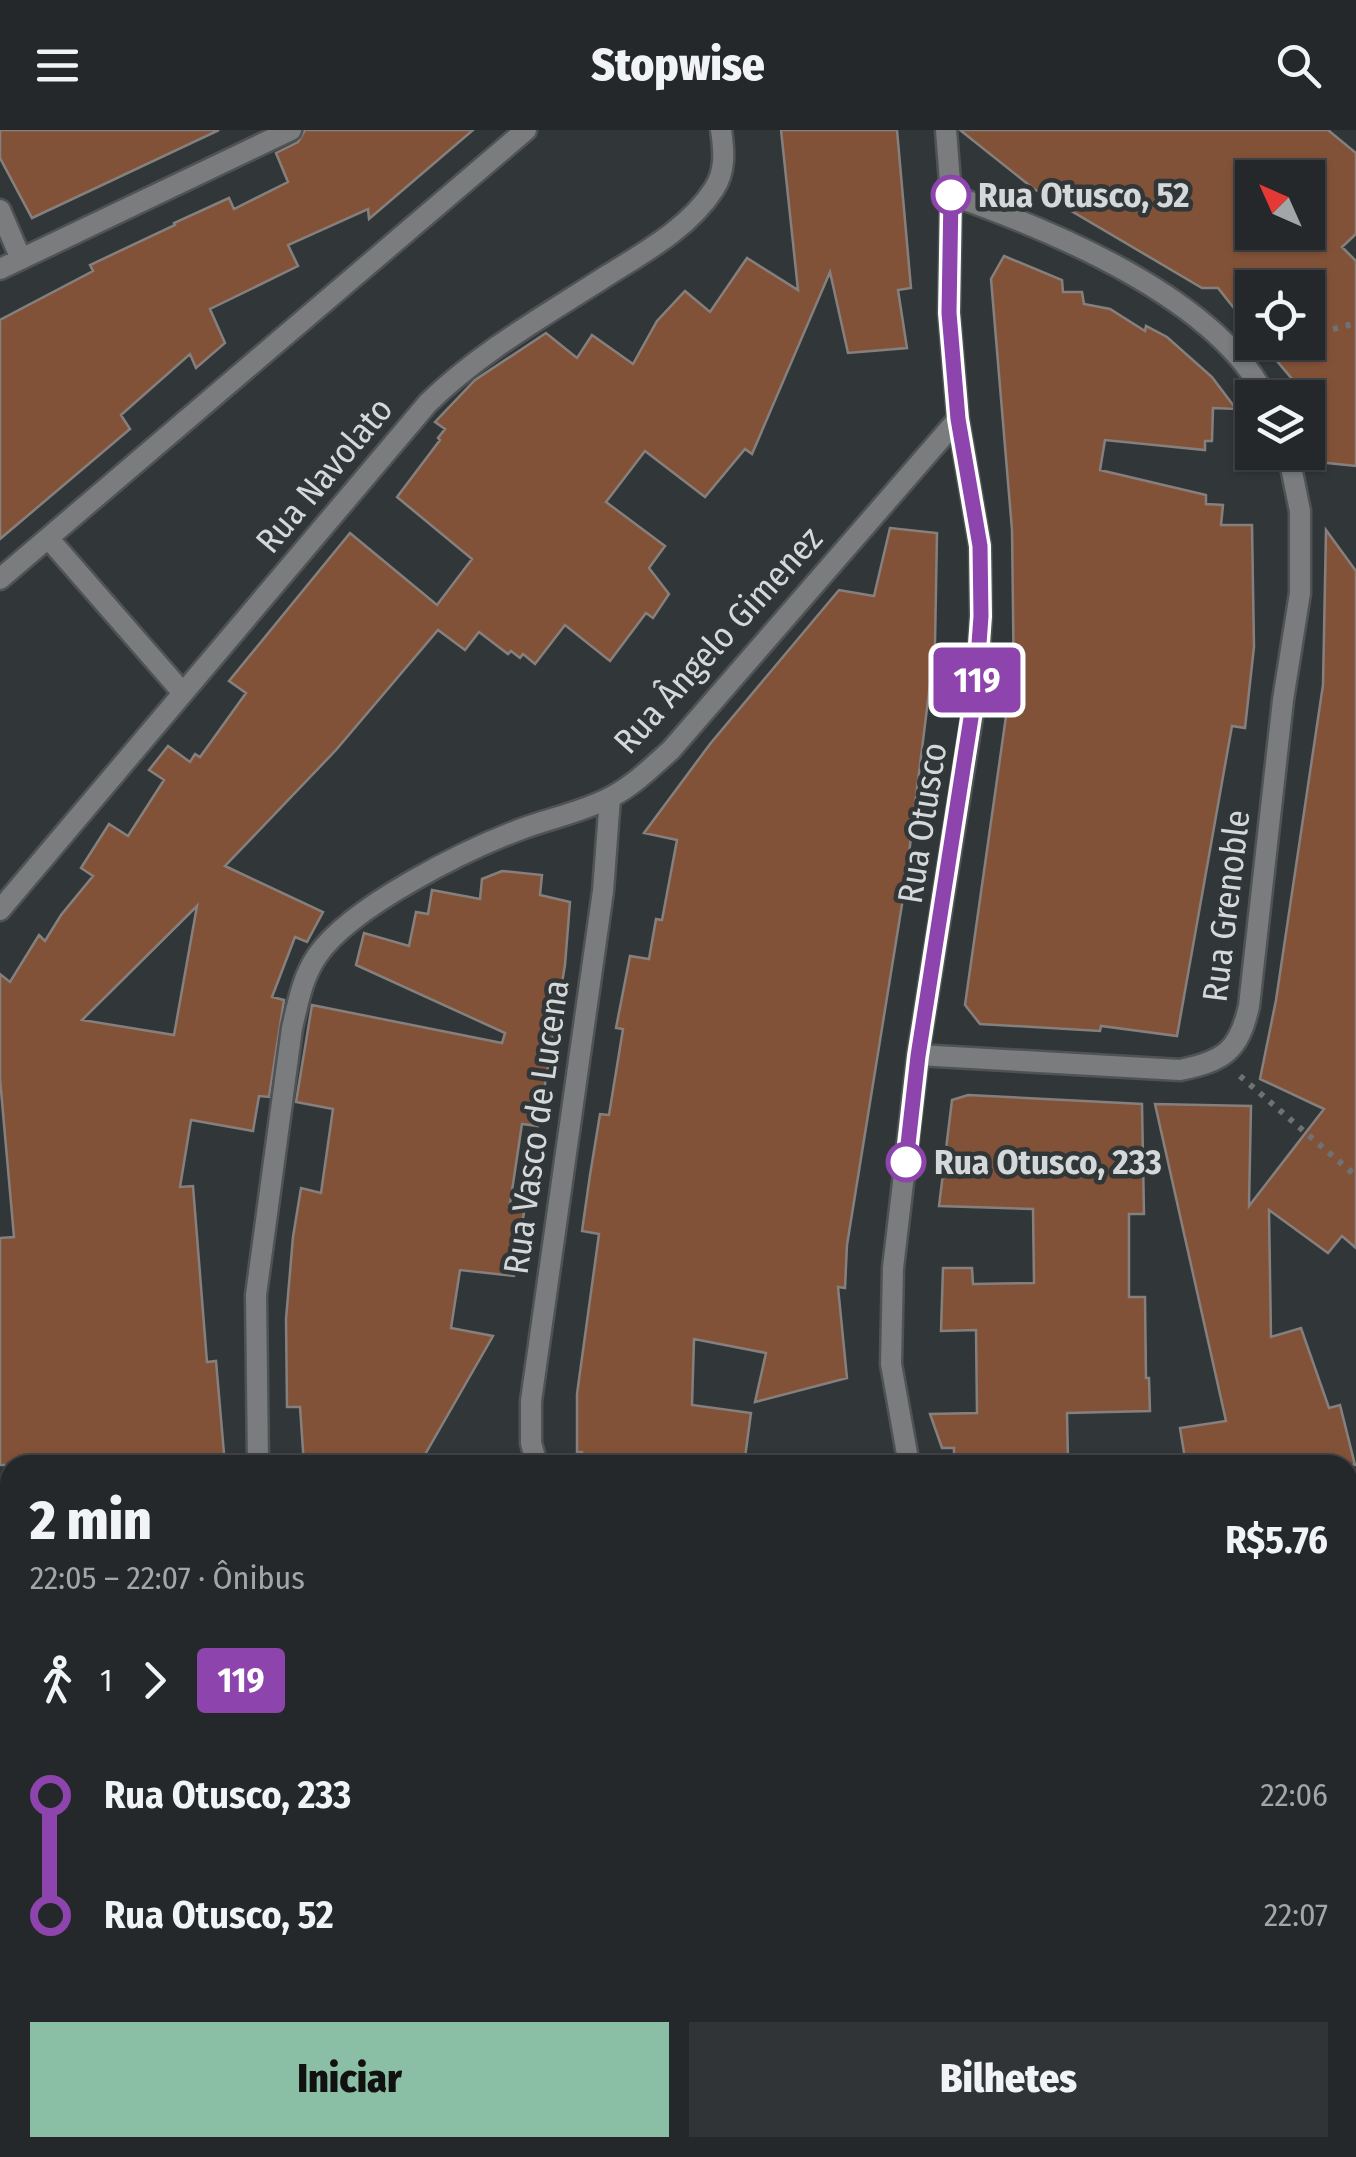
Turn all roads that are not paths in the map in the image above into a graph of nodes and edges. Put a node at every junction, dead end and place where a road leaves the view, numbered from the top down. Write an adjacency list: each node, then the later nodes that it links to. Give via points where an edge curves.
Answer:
1 (291, 130): 7 (street)
2 (526, 130): 12 (street)
3 (720, 130): 14 (street, Rua Navolato, via 724,156 716,186 700,206 654,246 451,380)
4 (946, 130): 5 (street, Rua Otusco)
5 (951, 195): 9 (street, via 1009,215 1142,280 1208,328); 10 (street, Rua Otusco, via 949,313)
6 (0, 210): 7 (street)
7 (21, 259): 8 (street)
8 (0, 269)
9 (1253, 380)
10 (958, 419): 15 (street, Rua Ângelo Gimenez, via 671,750); 17 (street, Rua Otusco, via 980,546 981,616)
11 (1292, 470): 17 (street, Rua Grenoble, via 1300,510 1300,593 1243,1032 1220,1058 1180,1070)
12 (49, 538): 13 (street); 14 (street)
13 (0, 580)
14 (182, 694): 16 (street, Rua Navolato)
15 (610, 798): 18 (street, Rua Ângelo Gimenez, via 439,865 335,936 308,972 292,1028 256,1295); 19 (street, Rua Vasco de Lucena, via 603,891 531,1401)
16 (0, 910)
17 (918, 1056): 20 (street, Rua Otusco, via 892,1268 890,1364)
18 (258, 1455)
19 (535, 1455)
20 (907, 1455)

